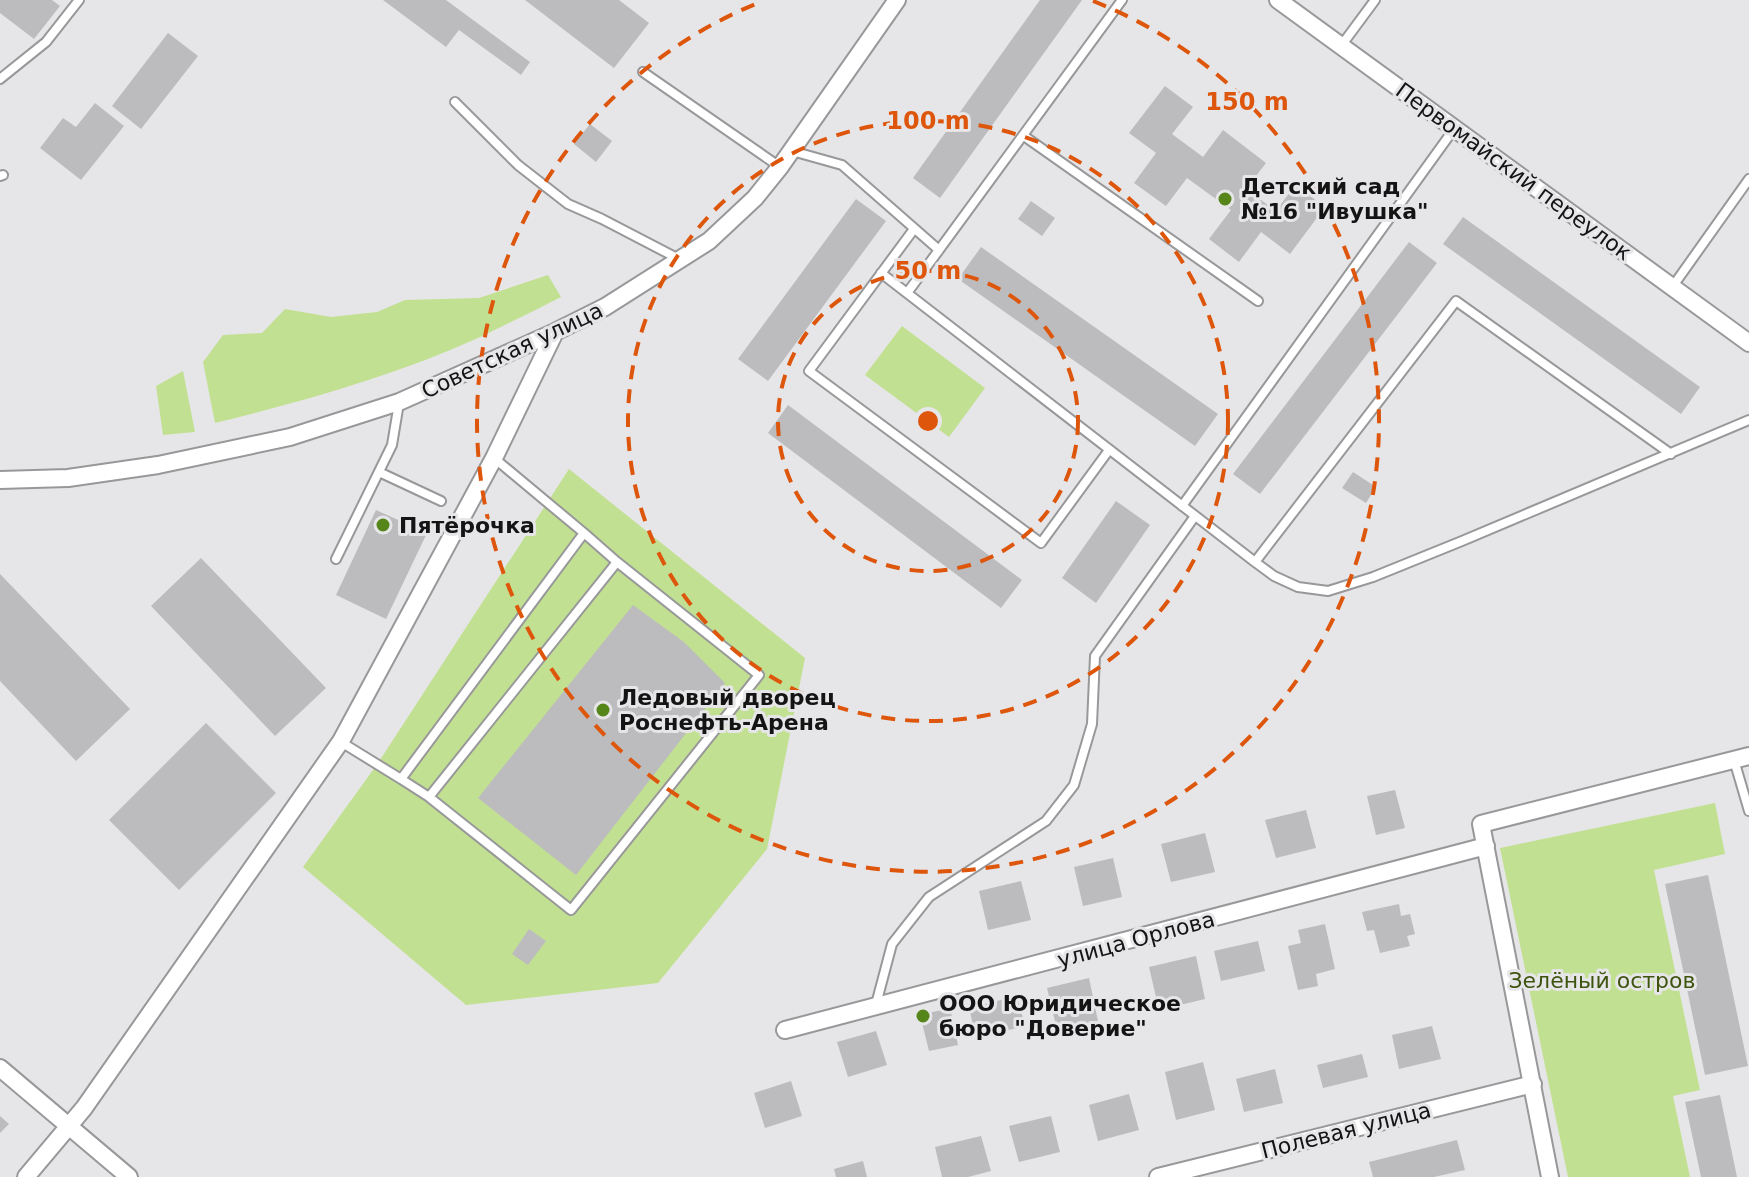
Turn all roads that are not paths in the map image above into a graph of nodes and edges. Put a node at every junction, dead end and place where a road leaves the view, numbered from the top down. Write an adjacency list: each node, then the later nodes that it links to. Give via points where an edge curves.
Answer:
1 (79, 0): 8 (lane, via 46,42)
2 (897, 0): 12 (street, Советская улица)
3 (1122, 0): 11 (lane)
4 (1278, 0): 6 (street, Первомайский переулок)
5 (1375, 0): 6 (lane)
6 (1341, 46): 10 (street, Первомайский переулок)
7 (643, 72): 13 (lane)
8 (0, 79)
9 (455, 102): 17 (lane, via 518,165 568,204)
10 (1454, 129): 19 (street, Первомайский переулок); 32 (lane)
11 (1024, 136): 16 (lane); 21 (lane)
12 (791, 150): 13 (street, Советская улица); 15 (lane, via 842,165)
13 (780, 167): 17 (street, Советская улица, via 729,224)
14 (1749, 179): 19 (lane)
15 (914, 229): 16 (lane); 18 (lane)
16 (939, 250): 20 (lane)
17 (679, 259): 22 (street, Советская улица)
18 (881, 273): 20 (lane); 26 (lane, via 809,371 1041,543)
19 (1673, 286): 23 (street, Первомайский переулок)
20 (907, 293): 26 (lane)
21 (1258, 301)
22 (555, 332): 24 (street, Советская улица); 28 (street)
23 (1749, 343)
24 (399, 402): 29 (lane, via 392,445); 30 (street, Советская улица, via 290,437 158,465 68,478)
25 (1749, 420): 27 (lane)
26 (1109, 450): 32 (lane)
27 (1671, 454): 37 (lane, via 1328,591 1298,587); 37 (lane, via 1456,301)
28 (494, 458): 34 (lane); 38 (street)
29 (379, 472): 31 (lane); 35 (lane)
30 (0, 480)
31 (441, 501)
32 (1182, 506): 33 (lane)
33 (1195, 516): 37 (lane); 44 (lane, via 1095,656 1092,724 1074,785 1046,821 929,897 892,944)
34 (584, 533): 36 (lane); 40 (lane)
35 (336, 559)
36 (617, 562): 41 (lane); 41 (lane, via 759,675 621,848 571,910)
37 (1255, 562)
38 (341, 741): 40 (lane); 48 (street)
39 (1742, 758): 42 (lane); 43 (street, via 1481,824)
40 (401, 779): 41 (lane)
41 (429, 797)
42 (1749, 811)
43 (1486, 846): 44 (street, улица Орлова); 47 (street)
44 (875, 1008): 45 (street, улица Орлова)
45 (785, 1030)
46 (0, 1068): 48 (street)
47 (1533, 1084): 51 (street, Полевая улица); 52 (street)
48 (70, 1126): 49 (street); 50 (street)
49 (26, 1177)
50 (129, 1177)
51 (1158, 1177)
52 (1550, 1177)

